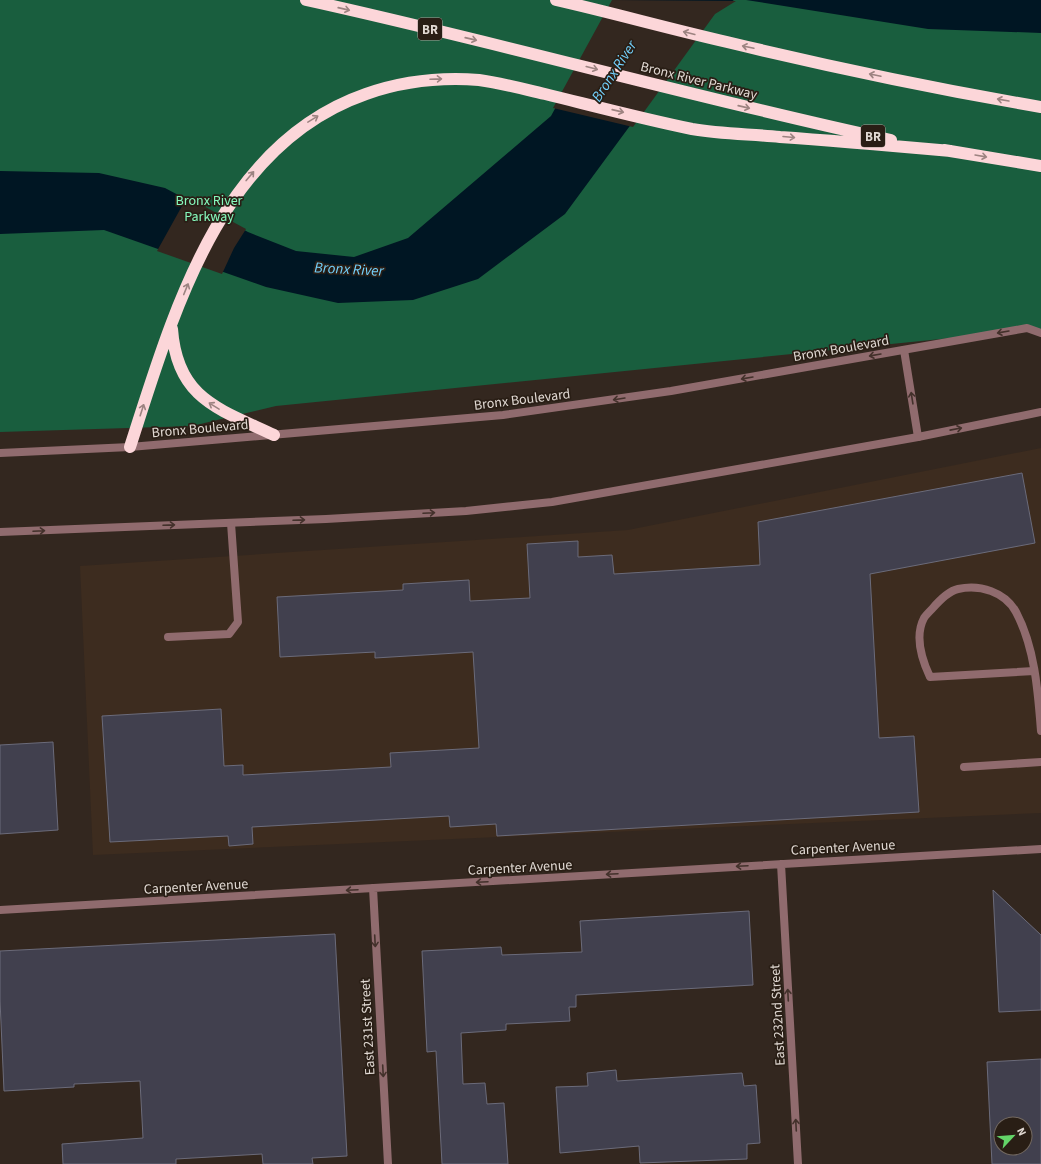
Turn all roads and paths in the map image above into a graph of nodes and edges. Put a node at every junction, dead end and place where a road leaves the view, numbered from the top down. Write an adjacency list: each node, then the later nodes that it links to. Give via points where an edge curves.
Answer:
1 (306, 0): 4 (highway, Bronx River Parkway / BR, one-way to 4, via 554,58 706,98)
2 (556, 0): 3 (highway, one-way to 2, via 940,89 727,42)
3 (1041, 107)
4 (951, 151): 5 (highway, Bronx River Parkway / BR, one-way to 5); 6 (highway, one-way to 4, via 217,226 262,162 296,130 313,119 354,98 418,80 481,81 694,129)
5 (1041, 166)
6 (172, 325): 10 (highway, one-way to 6, via 218,409 195,392 181,370 173,345); 12 (highway, one-way to 6)
7 (1041, 333): 8 (street, Bronx Boulevard, one-way to 8, via 1027,328)
8 (904, 350): 10 (street, Bronx Boulevard, one-way to 10, via 671,391 504,415); 11 (street, one-way to 8)
9 (1041, 412): 11 (street, one-way to 9)
10 (274, 435): 12 (street, Bronx Boulevard)
11 (918, 437): 14 (street, one-way to 11, via 459,512 552,502)
12 (130, 447): 13 (street, Bronx Boulevard)
13 (0, 453)
14 (232, 523): 15 (street, one-way to 14); 16 (street, via 238,622 229,634)
15 (0, 532)
16 (168, 637)
17 (1034, 671): 17 (street, via 1016,612 1000,594 976,587 957,589 937,604 924,619 920,638 921,653 930,677); 18 (street)
18 (1041, 731)
19 (1041, 762): 20 (street)
20 (964, 767)
21 (1041, 849): 22 (street, Carpenter Avenue)
22 (781, 864): 23 (street, Carpenter Avenue, one-way to 23); 26 (street, East 232nd Street, one-way to 22)
23 (372, 888): 24 (street, Carpenter Avenue, one-way to 24); 25 (street, East 231st Street, one-way to 25)
24 (0, 910)
25 (388, 1164)
26 (798, 1164)

